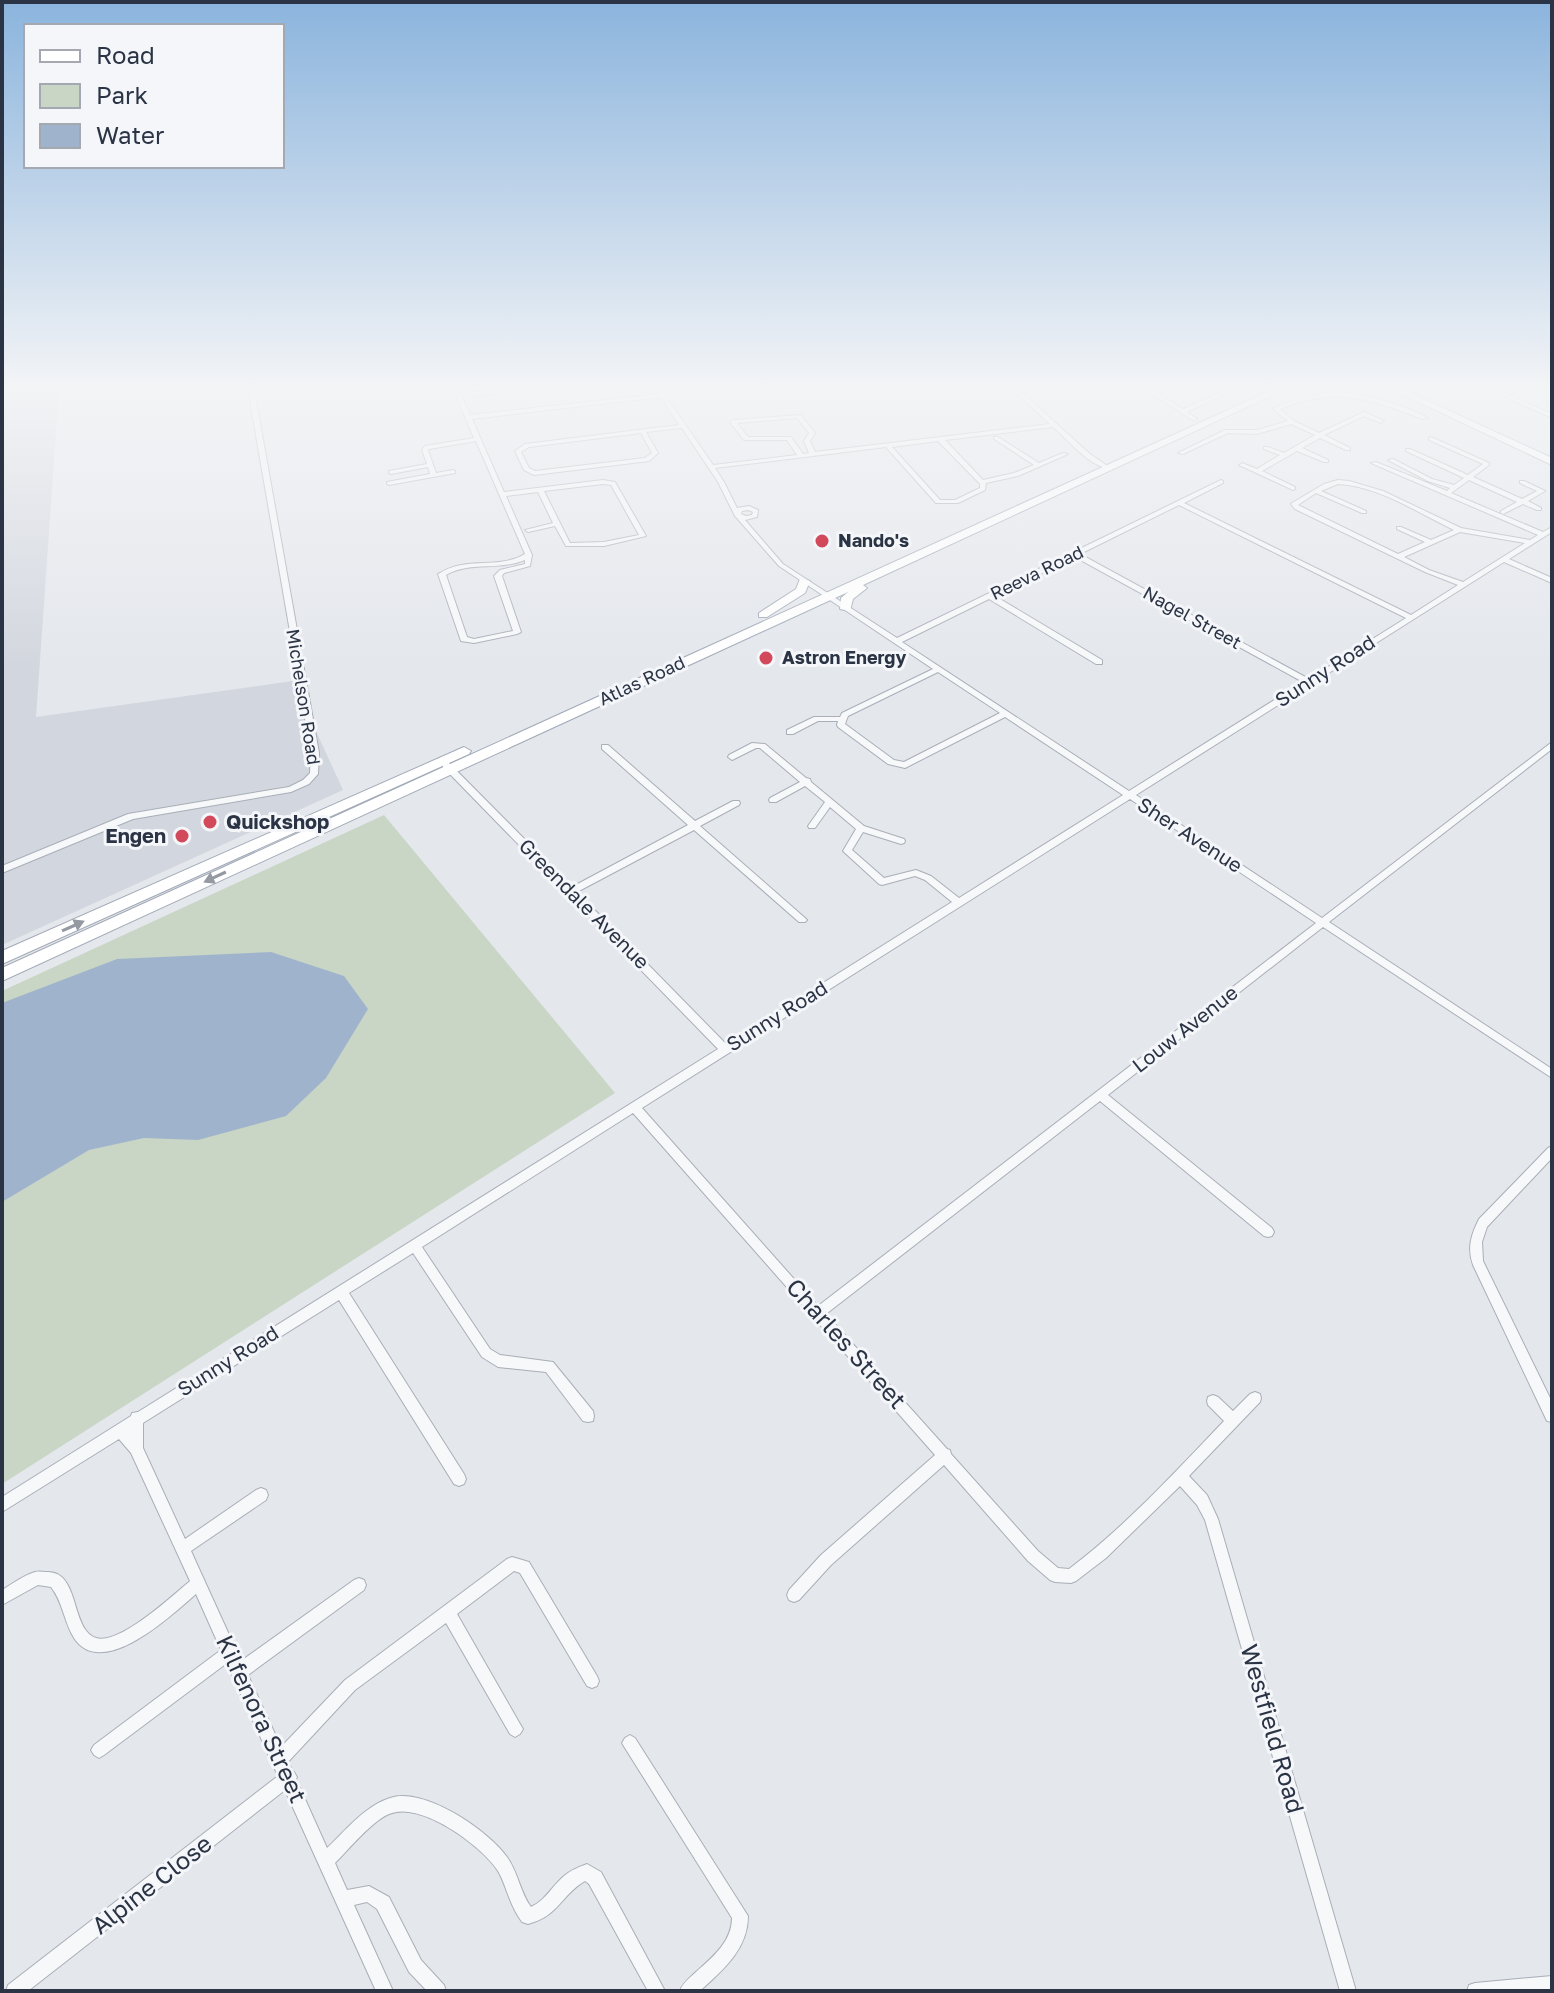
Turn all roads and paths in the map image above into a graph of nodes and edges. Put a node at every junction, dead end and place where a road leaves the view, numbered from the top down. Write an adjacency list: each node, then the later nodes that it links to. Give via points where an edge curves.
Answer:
1 (267, 482): 76 (street, Michelson Road, via 315,753 314,774 291,789 131,816)
2 (395, 482): 18 (street)
3 (498, 482): 24 (street)
4 (721, 482): 28 (street); 32 (street, Sher Avenue)
5 (920, 482): 6 (street, via 938,502 956,502 983,489)
6 (981, 482)
7 (1065, 482): 51 (main road, Atlas Road)
8 (1066, 482): 47 (main road, Atlas Road)
9 (1221, 482): 26 (street, Reeva Road)
10 (1280, 482): 19 (street)
11 (1336, 482): 20 (street)
12 (1336, 482): 38 (street)
13 (1422, 482): 39 (street)
14 (1435, 482): 15 (street, via 1453,489)
15 (1463, 482)
16 (1481, 482): 25 (street)
17 (1522, 482): 21 (street)
18 (389, 483)
19 (1293, 488)
20 (1316, 491): 30 (street); 45 (street, via 1293,505)
21 (1542, 491): 23 (street); 25 (street)
22 (541, 492): 24 (street); 35 (street); 35 (street, via 613,483 643,533 640,538 574,547 566,544)
23 (1552, 495)
24 (504, 497): 44 (street)
25 (1523, 502): 29 (street); 31 (street)
26 (1180, 503): 43 (street, Reeva Road); 55 (street)
27 (1489, 506): 31 (street)
28 (749, 508): 32 (street); 33 (street, via 756,511)
29 (1539, 509)
30 (1364, 512)
31 (1503, 512): 34 (street)
32 (738, 515): 33 (street); 42 (street, Sher Avenue)
33 (754, 517): 42 (street)
34 (1517, 518)
35 (557, 524): 37 (street)
36 (1399, 528): 40 (street)
37 (528, 530)
38 (1459, 530): 40 (street); 41 (street)
39 (1548, 532): 41 (street, Sunny Road)
40 (1428, 541): 45 (street)
41 (1531, 542): 46 (street, Sunny Road)
42 (762, 546): 48 (street, Sher Avenue)
43 (1075, 554): 52 (street, Reeva Road); 59 (street, Nagel Street)
44 (529, 555): 44 (street, via 528,565 498,576 517,632 464,639 442,574)
45 (1398, 557): 50 (street)
46 (1503, 559): 49 (street); 50 (street, Sunny Road)
47 (899, 562): 51 (main road, Atlas Road); 53 (main road, via 847,598)
48 (804, 581): 51 (street, Sher Avenue); 54 (main road, via 801,591)
49 (1552, 581)
50 (1463, 584): 55 (street, Sunny Road)
51 (822, 593): 53 (street, Sher Avenue); 54 (main road, Atlas Road); 66 (main road, Atlas Road)
52 (990, 596): 56 (street, Reeva Road); 57 (street)
53 (846, 609): 56 (street, Sher Avenue)
54 (763, 615): 66 (main road, Atlas Road)
55 (1410, 617): 59 (street, Sunny Road)
56 (896, 642): 58 (street, Sher Avenue)
57 (1099, 662)
58 (938, 669): 60 (street, Sher Avenue); 61 (street)
59 (1309, 682): 68 (street, Sunny Road)
60 (1005, 714): 61 (street, via 905,765 891,762 847,732); 68 (street, Sher Avenue)
61 (841, 719): 62 (street, via 817,719)
62 (790, 732)
63 (1552, 745): 80 (street, Louw Avenue)
64 (605, 747): 72 (street)
65 (732, 757): 67 (street, via 761,745)
66 (446, 765): 77 (street, Greendale Avenue); 81 (main road, Atlas Road, one-way to 66); 82 (main road, Atlas Road, one-way to 82)
67 (807, 781): 69 (street); 70 (street)
68 (1128, 795): 78 (street, Sunny Road); 80 (street, Sher Avenue)
69 (773, 800)
70 (830, 801): 73 (street); 74 (street)
71 (736, 803): 72 (street)
72 (694, 825): 77 (street); 79 (street)
73 (812, 826)
74 (861, 828): 75 (street); 78 (street, via 847,851 858,863 882,882 916,873)
75 (901, 841)
76 (2, 870)
77 (572, 891): 83 (street, Greendale Avenue)
78 (953, 903): 83 (street, Sunny Road)
79 (802, 920)
80 (1323, 922): 84 (street, Sher Avenue); 85 (street, Louw Avenue)
81 (2, 958)
82 (2, 975)
83 (725, 1049): 86 (street, Sunny Road)
84 (1552, 1074)
85 (1101, 1095): 88 (street); 91 (street, Louw Avenue)
86 (633, 1106): 89 (street, Sunny Road); 91 (street, Charles Street)
87 (1552, 1151): 95 (street, via 1475,1238 1477,1261)
88 (1268, 1232)
89 (414, 1245): 90 (street, Sunny Road); 94 (street, via 486,1353 498,1361 549,1366)
90 (341, 1292): 96 (street, Sunny Road); 102 (street)
91 (818, 1313): 100 (street, Charles Street)
92 (1255, 1398): 97 (street)
93 (1213, 1401): 97 (street)
94 (588, 1416)
95 (1552, 1416)
96 (137, 1418): 98 (street, Sunny Road); 99 (street, Kilfenora Street)
97 (1233, 1420): 101 (street)
98 (119, 1430): 99 (street, Kilfenora Street); 104 (street, Sunny Road)
99 (136, 1448): 105 (street, Kilfenora Street)
100 (945, 1455): 101 (street, Charles Street, via 1033,1556 1062,1577 1078,1572); 108 (street)
101 (1180, 1476): 127 (street, Westfield Road, via 1211,1519)
102 (459, 1479)
103 (261, 1495): 105 (street)
104 (2, 1505)
105 (182, 1549): 106 (street, Kilfenora Street)
106 (198, 1583): 109 (street, via 131,1635 98,1648 81,1636 55,1580 37,1578); 111 (street, Kilfenora Street)
107 (359, 1585): 112 (street)
108 (794, 1595)
109 (2, 1598)
110 (448, 1613): 113 (street, via 517,1563); 114 (street); 117 (street, via 350,1685)
111 (230, 1652): 112 (street, Kilfenora Street); 116 (street)
112 (239, 1672): 117 (street, Kilfenora Street)
113 (592, 1681)
114 (515, 1729)
115 (630, 1743): 126 (street, via 740,1916 734,1943)
116 (99, 1750)
117 (280, 1759): 118 (street, Kilfenora Street)
118 (289, 1777): 119 (street, Kilfenora Street); 122 (street, Alpine Close)
119 (326, 1860): 120 (street, Kilfenora Street); 125 (street, via 374,1814 404,1803 420,1806 491,1849 528,1916 540,1913 575,1876 587,1872)
120 (344, 1899): 123 (street, Kilfenora Street); 124 (street, via 369,1894 383,1903 415,1966)
121 (1552, 1984): 128 (street)
122 (14, 1991)
123 (385, 1991)
124 (438, 1991)
125 (657, 1991)
126 (688, 1991)
127 (1348, 1991)
128 (1475, 1991)

